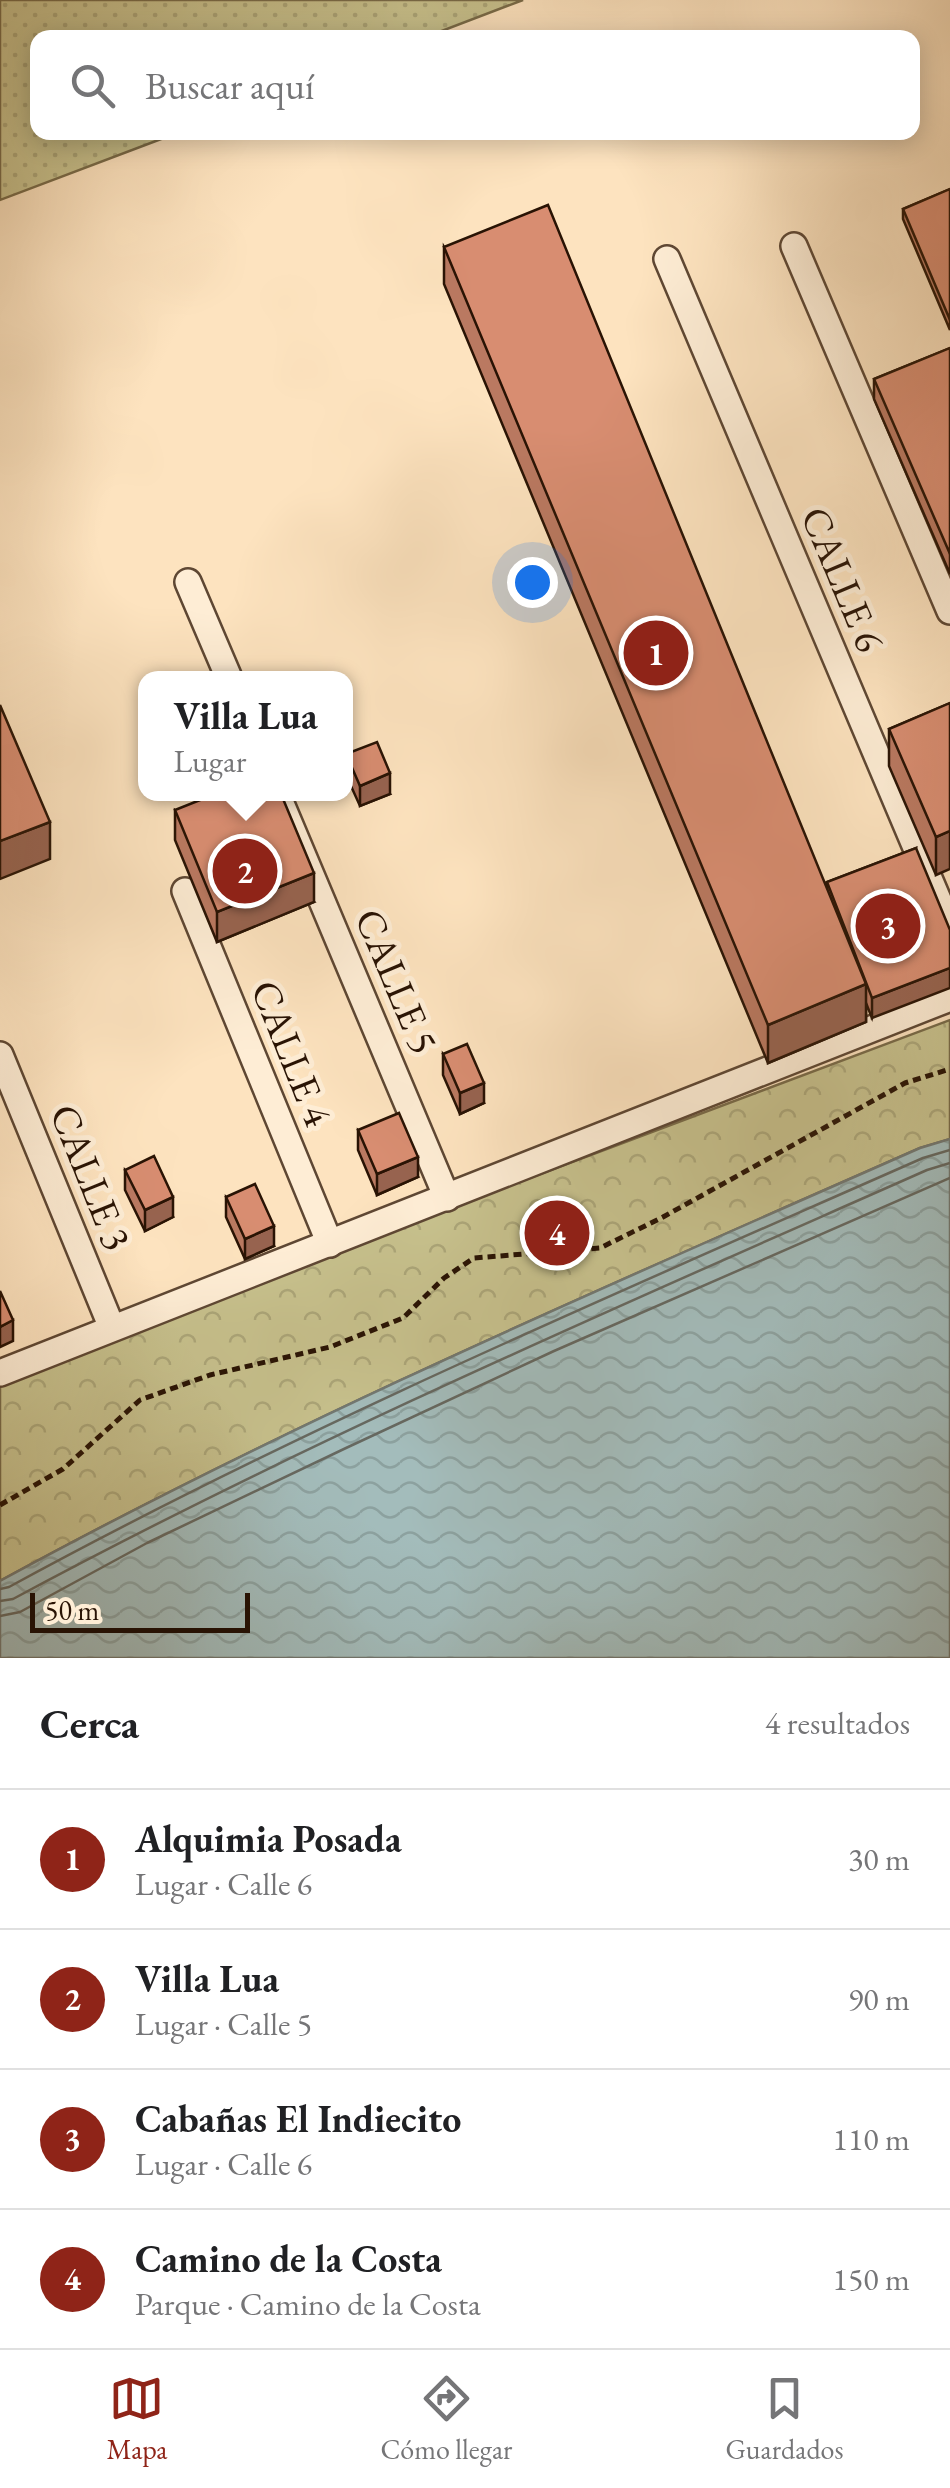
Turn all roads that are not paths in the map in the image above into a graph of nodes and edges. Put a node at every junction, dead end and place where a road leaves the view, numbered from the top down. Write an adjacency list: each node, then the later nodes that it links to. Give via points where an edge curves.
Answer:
1 (794, 246): 4 (street)
2 (667, 259): 8 (street, CALLE 6)
3 (188, 582): 5 (street)
4 (950, 612)
5 (225, 671)
6 (280, 801): 11 (street, CALLE 5)
7 (185, 891): 12 (street, CALLE 4)
8 (950, 928)
9 (950, 998): 11 (street)
10 (0, 1055): 13 (street, CALLE 3)
11 (448, 1198): 12 (street)
12 (330, 1244): 13 (street)
13 (112, 1328): 14 (street)
14 (0, 1374)

